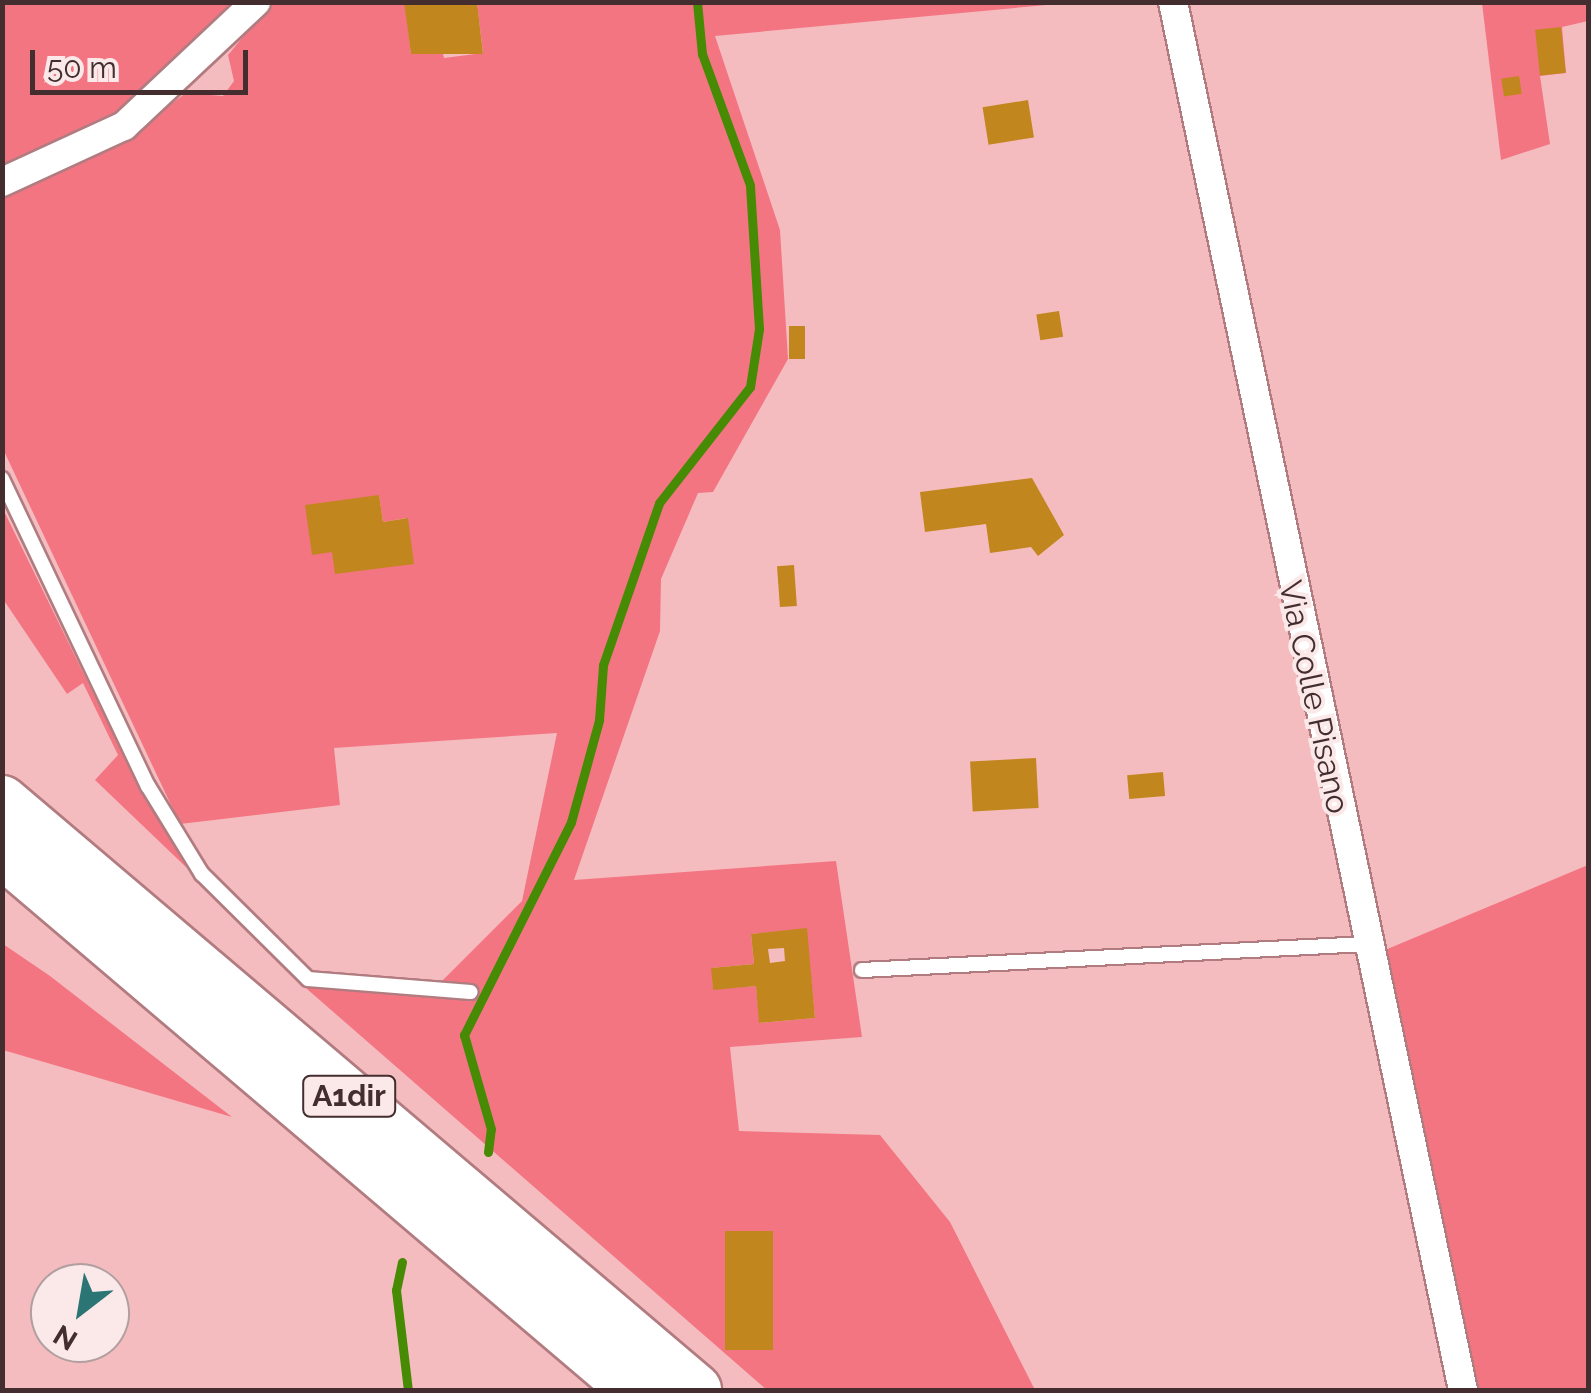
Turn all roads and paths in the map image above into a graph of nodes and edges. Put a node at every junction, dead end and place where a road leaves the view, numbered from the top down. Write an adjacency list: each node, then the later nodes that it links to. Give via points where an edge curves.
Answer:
1 (256, 2): 3 (street, via 124,126)
2 (1173, 2): 7 (street, Via Colle Pisano)
3 (2, 182)
4 (2, 478): 9 (lane, via 148,786 202,874 308,979)
5 (2, 802): 11 (highway, A1dir)
6 (2, 851): 10 (highway, A1dir)
7 (1367, 944): 8 (lane); 12 (street, Via Colle Pisano)
8 (862, 970)
9 (470, 992)
10 (636, 1390)
11 (695, 1390)
12 (1463, 1390)

